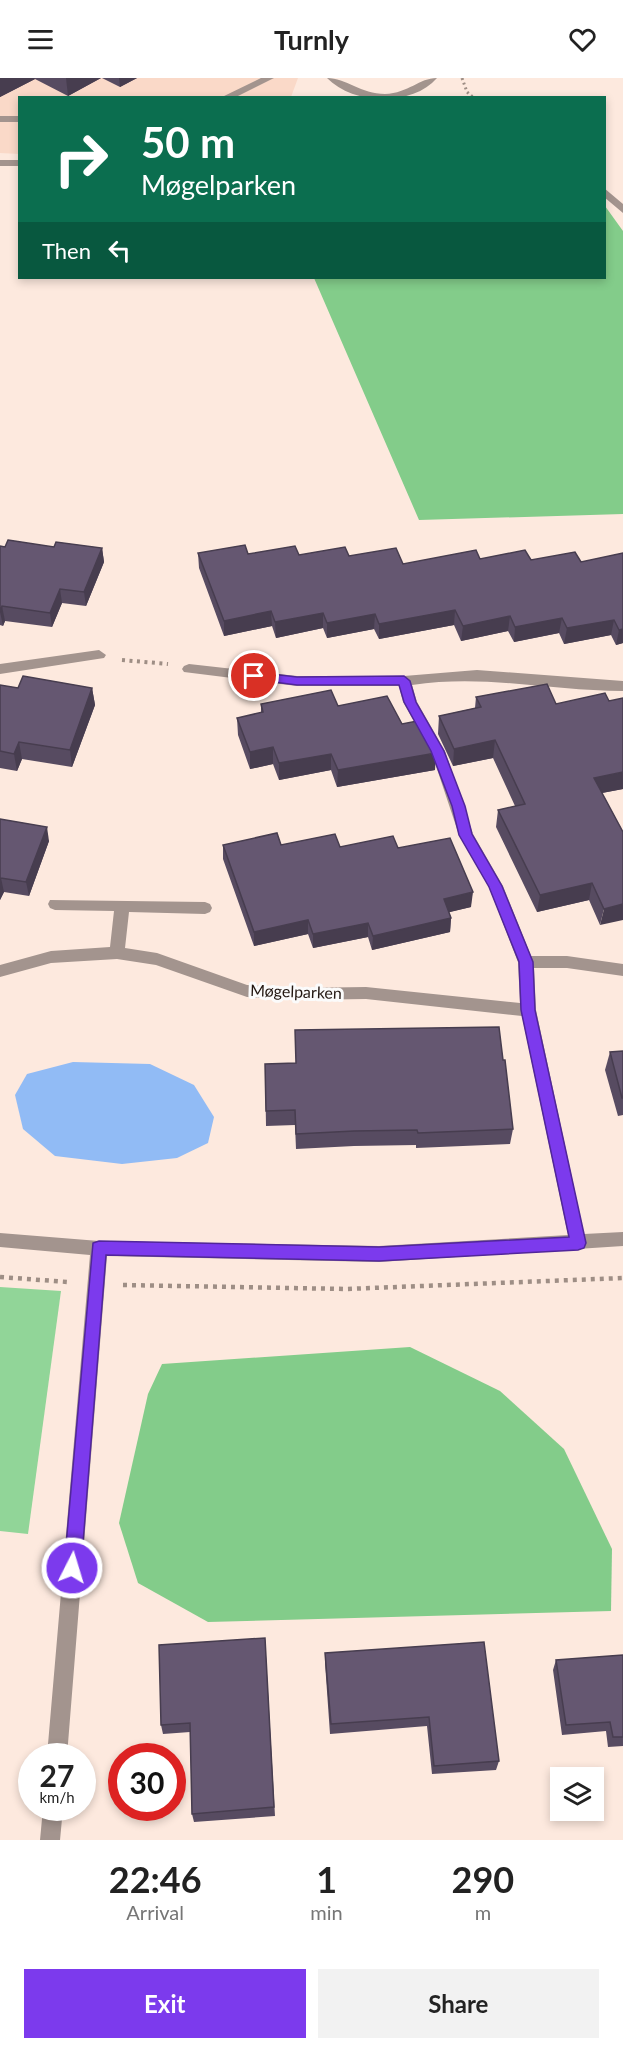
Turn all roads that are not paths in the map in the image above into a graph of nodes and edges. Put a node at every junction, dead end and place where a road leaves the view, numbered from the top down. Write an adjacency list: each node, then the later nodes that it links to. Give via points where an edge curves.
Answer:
1 (269, 78): 6 (street)
2 (332, 78): 4 (street)
3 (432, 78): 4 (street, via 401,95)
4 (350, 91): 5 (street)
5 (340, 95)
6 (229, 96)
7 (0, 119): 8 (street)
8 (18, 119)
9 (0, 163): 10 (street)
10 (18, 163)
11 (606, 193): 12 (street)
12 (623, 210)
13 (99, 655): 14 (street)
14 (0, 669)
15 (189, 669): 16 (street, via 297,681)
16 (404, 681): 17 (street, via 441,675); 22 (street, via 410,702 438,751 466,835 495,886)
17 (623, 686)
18 (55, 904): 19 (street)
19 (122, 906): 20 (street); 21 (street)
20 (205, 908)
21 (117, 953): 24 (street, Møgelparken, via 51,957); 25 (street, Møgelparken, via 157,959 247,991 366,993)
22 (526, 962): 23 (street, via 567,962); 25 (street)
23 (623, 970)
24 (0, 971)
25 (528, 1010): 28 (street)
26 (623, 1239): 28 (street)
27 (0, 1240): 29 (street)
28 (586, 1242): 29 (street, via 379,1254)
29 (99, 1248): 30 (street)
30 (58, 1743)
31 (51, 1821): 32 (street)
32 (50, 1840)

